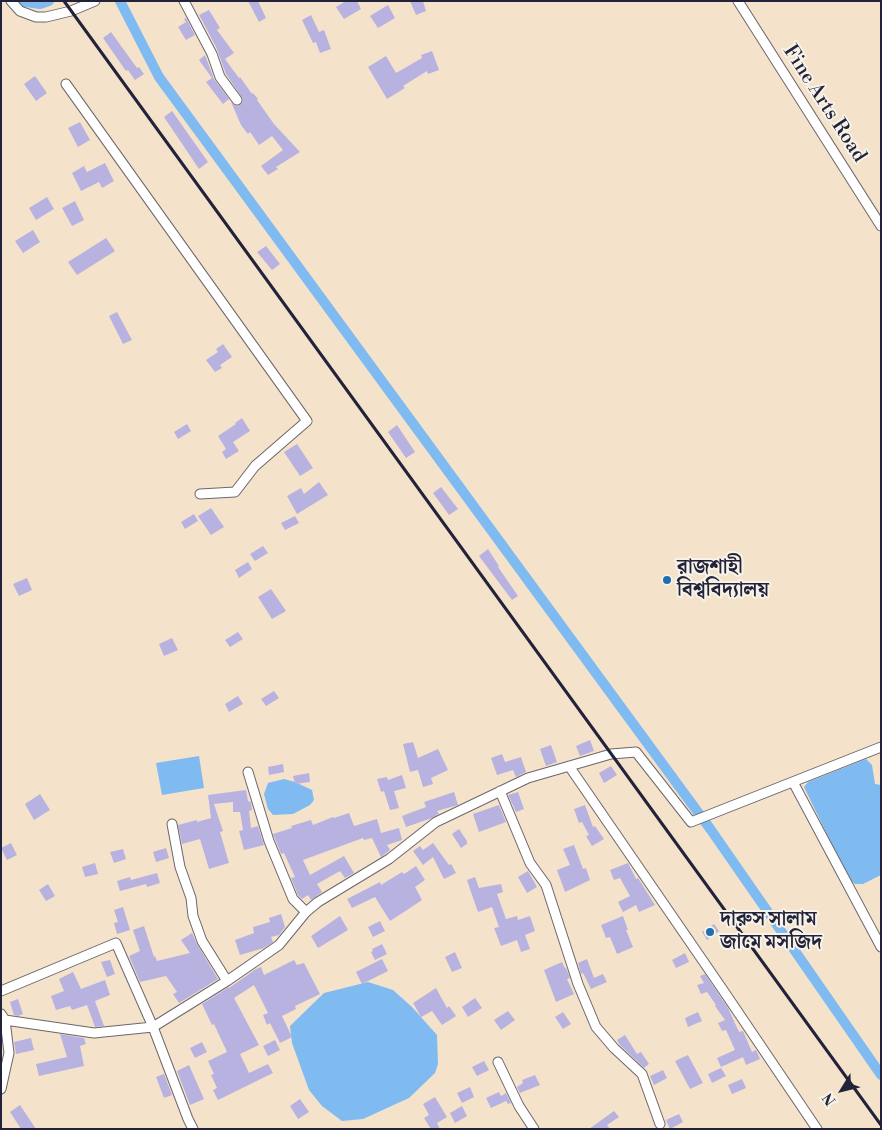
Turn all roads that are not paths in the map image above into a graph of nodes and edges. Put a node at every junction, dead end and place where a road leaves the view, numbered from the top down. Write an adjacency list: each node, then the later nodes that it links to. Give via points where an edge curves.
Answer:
1 (11, 1): 2 (street, via 20,11 36,17 71,11)
2 (95, 1)
3 (184, 1): 6 (street, via 212,54 220,77)
4 (738, 1): 7 (street, Fine Arts Road)
5 (66, 84): 8 (street, via 307,421 255,466 236,492)
6 (237, 100)
7 (881, 226)
8 (200, 494)
9 (881, 747): 12 (street)
10 (569, 766): 12 (street, via 611,754 636,752 691,822); 13 (street, via 528,778); 26 (street)
11 (248, 772): 15 (street, via 269,841 293,899)
12 (793, 782): 16 (street)
13 (500, 791): 15 (street, via 436,822 389,859 330,893); 23 (street, via 530,863 546,885 596,1028 642,1074)
14 (172, 824): 17 (street, via 193,916 202,941)
15 (306, 912): 17 (street, via 280,945)
16 (881, 947)
17 (227, 981): 20 (street)
18 (1, 991): 20 (street, via 116,943)
19 (3, 1017): 20 (street, via 94,1033); 22 (street, via 9,1053)
20 (153, 1027): 24 (street)
21 (498, 1062): 25 (street)
22 (1, 1089)
23 (660, 1124)
24 (193, 1129)
25 (534, 1129)
26 (816, 1129)

